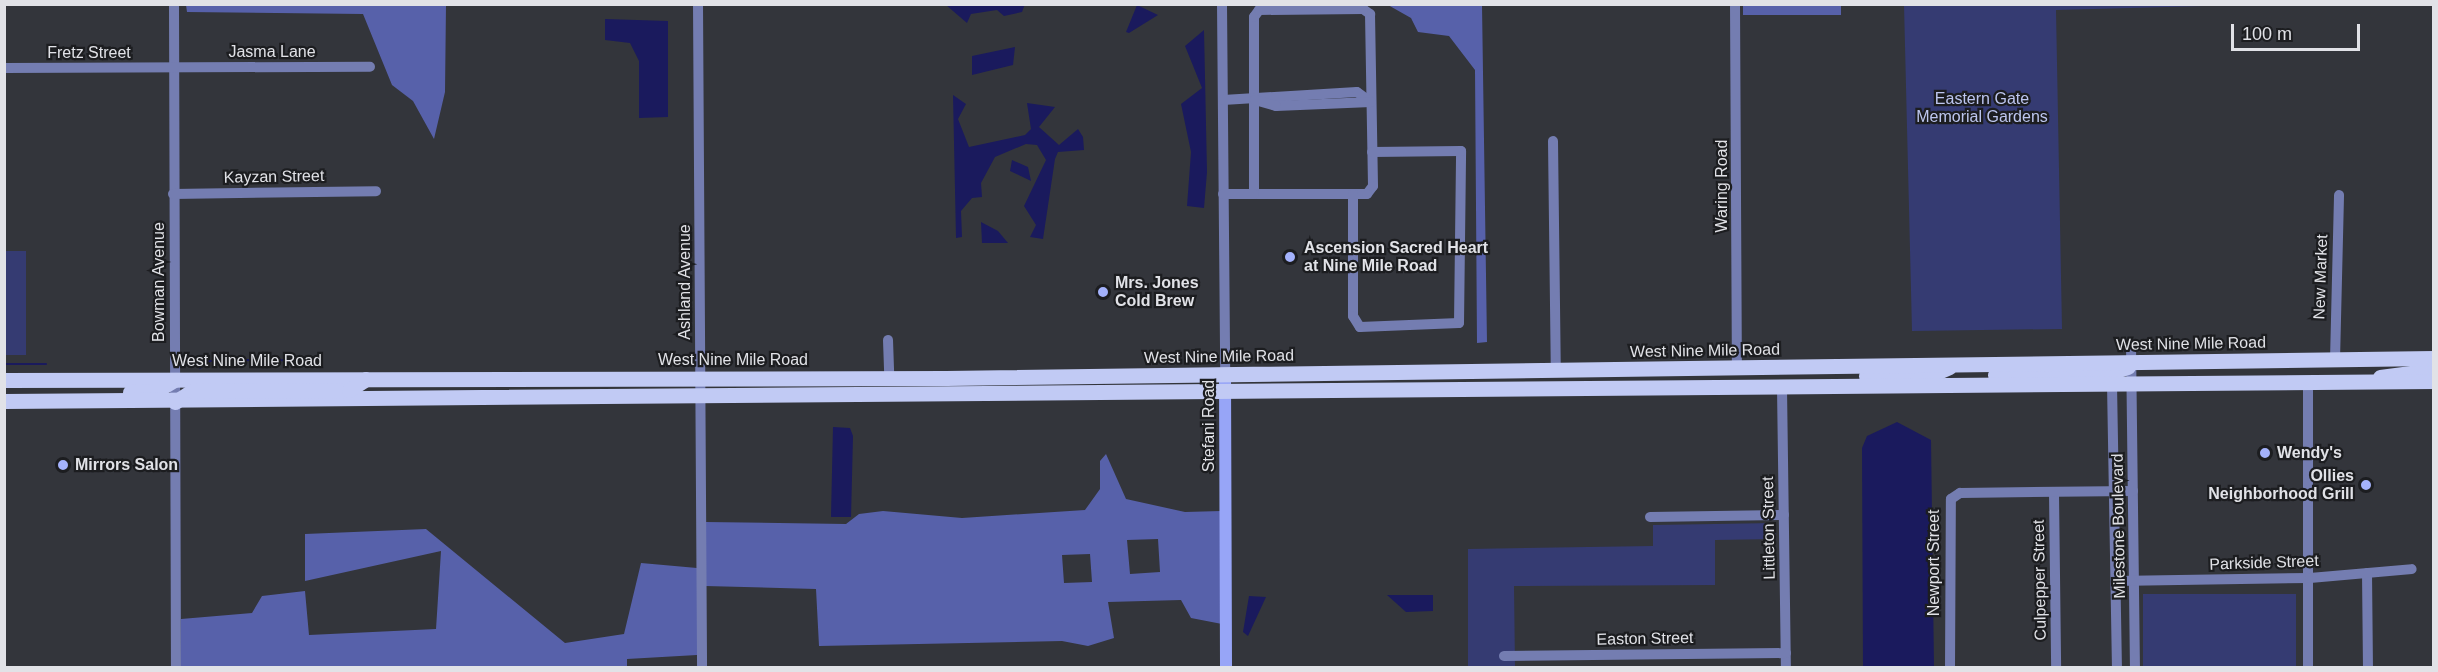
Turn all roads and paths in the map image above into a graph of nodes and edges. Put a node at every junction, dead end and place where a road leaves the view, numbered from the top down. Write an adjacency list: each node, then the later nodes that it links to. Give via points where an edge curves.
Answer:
1 (174, 4): 7 (street, Bowman Avenue)
2 (699, 4): 30 (street, Ashland Avenue)
3 (1222, 4): 8 (street, Stefani Road)
4 (1735, 4): 24 (street, Waring Road)
5 (370, 67): 7 (street, Jasma Lane)
6 (4, 68): 7 (street, Fretz Street)
7 (174, 68): 14 (street, Bowman Avenue)
8 (1223, 100): 9 (street); 17 (street, Stefani Road)
9 (1255, 100): 10 (street, via 1276,106); 10 (street, via 1254,18 1259,10 1363,9 1370,14); 15 (street)
10 (1371, 102): 12 (street)
11 (1553, 141): 26 (street)
12 (1372, 152): 16 (street, via 1373,186 1366,194); 16 (street, via 1461,151 1459,322 1360,327 1353,315)
13 (376, 191): 14 (street, Kayzan Street)
14 (173, 194): 34 (street, Bowman Avenue)
15 (1254, 194): 16 (street); 17 (street)
16 (1353, 194)
17 (1223, 195): 29 (street, Stefani Road)
18 (2339, 195): 22 (street, New Market)
19 (888, 340): 31 (street)
20 (2131, 344): 28 (street, Milestone Boulevard)
21 (2433, 358): 22 (main road, West Nine Mile Road)
22 (2335, 360): 28 (main road, West Nine Mile Road)
23 (1954, 365): 24 (main road, West Nine Mile Road); 28 (main road, West Nine Mile Road); 40 (main road, via 1929,376 1811,377)
24 (1737, 368): 26 (main road, West Nine Mile Road); 41 (main road, via 1727,377 1580,382)
25 (2433, 370): 37 (main road, via 2400,370)
26 (1556, 372): 27 (main road, West Nine Mile Road)
27 (1409, 373): 29 (main road, West Nine Mile Road); 43 (main road, via 1398,381 1236,386)
28 (2132, 373): 36 (main road, West Nine Mile Road); 38 (main road); 39 (main road, via 1995,375); 50 (street, Milestone Boulevard)
29 (1225, 375): 31 (main road, West Nine Mile Road); 43 (street, Stefani Road); 44 (main road, via 1205,386 1054,387)
30 (700, 378): 31 (main road, West Nine Mile Road); 32 (main road, West Nine Mile Road); 45 (street, Ashland Avenue); 46 (main road, via 688,388 538,391)
31 (889, 378): 45 (main road, via 861,388 707,389)
32 (366, 379): 34 (main road, West Nine Mile Road); 48 (main road, via 349,390 192,391)
33 (4, 380): 34 (main road, West Nine Mile Road)
34 (174, 380): 42 (main road, via 156,391); 48 (street, Bowman Avenue)
35 (2433, 381): 37 (main road, West Nine Mile Road)
36 (2308, 382): 37 (main road, West Nine Mile Road); 56 (street)
37 (2366, 382)
38 (2112, 384): 39 (main road); 49 (street, Milestone Boulevard)
39 (1977, 386): 40 (main road)
40 (1782, 388): 41 (main road); 52 (street, Littleton Street)
41 (1572, 390): 43 (main road)
42 (4, 393)
43 (1225, 394): 44 (main road); 63 (street, Stefani Road)
44 (1038, 396): 45 (main road)
45 (700, 399): 46 (main road); 62 (street, Ashland Avenue)
46 (507, 400): 48 (main road)
47 (4, 401): 48 (main road)
48 (175, 402): 61 (street, Bowman Avenue)
49 (2114, 491): 50 (street, Newport Street); 51 (street, Newport Street); 57 (street, Milestone Boulevard)
50 (2133, 491): 58 (street, Milestone Boulevard)
51 (2054, 493): 65 (street, Newport Street, via 1960,493 1949,503); 66 (street, Culpepper Street)
52 (1784, 515): 53 (street); 59 (street, Littleton Street)
53 (1650, 517)
54 (2412, 569): 55 (street, Parkside Street)
55 (2367, 573): 56 (street, Parkside Street); 70 (street)
56 (2310, 578): 58 (street, Parkside Street); 69 (street)
57 (2116, 581): 58 (street, Parkside Street); 67 (street, Milestone Boulevard)
58 (2134, 581): 68 (street, Milestone Boulevard)
59 (1786, 652): 60 (street, Easton Street); 64 (street, Littleton Street)
60 (1504, 656)
61 (176, 668)
62 (702, 668)
63 (1226, 668)
64 (1786, 668)
65 (1950, 668)
66 (2056, 668)
67 (2117, 668)
68 (2136, 668)
69 (2308, 668)
70 (2368, 668)

